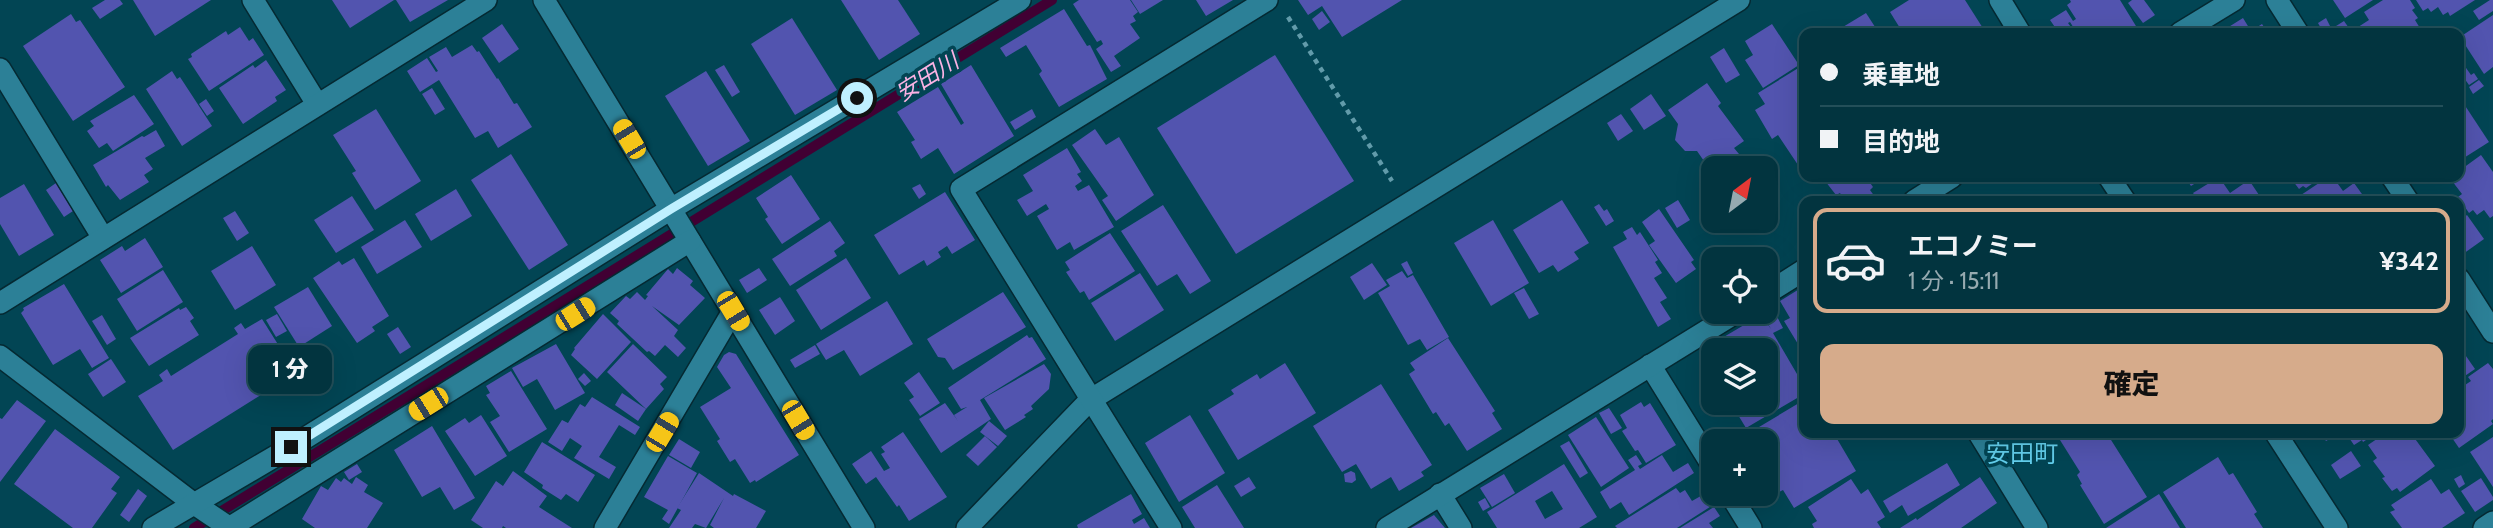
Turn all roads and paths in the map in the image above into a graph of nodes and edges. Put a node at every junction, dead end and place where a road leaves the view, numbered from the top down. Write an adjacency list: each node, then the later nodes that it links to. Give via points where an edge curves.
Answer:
1 (253, 0): 14 (street)
2 (486, 0): 14 (street)
3 (544, 0): 18 (street)
4 (1020, 0): 18 (street)
5 (1739, 0): 17 (street)
6 (2000, 0): 10 (street)
7 (2234, 0): 11 (street)
8 (2277, 0): 12 (street)
9 (1276, 6): 17 (path); 36 (street, via 961,189)
10 (2017, 28)
11 (2188, 28)
12 (2295, 28)
13 (0, 69): 19 (street)
14 (317, 104): 19 (street)
15 (1944, 182): 16 (street)
16 (1922, 196)
17 (1407, 205): 36 (street)
18 (671, 209): 20 (street); 24 (street)
19 (103, 238): 25 (street)
20 (690, 241): 26 (street); 29 (street)
21 (1799, 273): 22 (street)
22 (1778, 286)
23 (2464, 287): 30 (street)
24 (532, 296): 27 (street); 29 (street)
25 (0, 303)
26 (733, 311): 46 (street); 47 (street)
27 (491, 322): 31 (street); 32 (street)
28 (1717, 324): 34 (street)
29 (551, 328): 32 (street)
30 (2493, 332)
31 (453, 346): 35 (street); 41 (street)
32 (511, 353): 35 (street)
33 (0, 356): 41 (street)
34 (1650, 365): 39 (street); 40 (street)
35 (472, 377): 45 (street)
36 (1090, 400): 48 (street); 49 (street)
37 (1982, 438): 53 (street)
38 (2279, 438): 54 (street)
39 (1701, 448)
40 (1440, 494): 50 (street); 51 (street)
41 (193, 503): 44 (street); 45 (street)
42 (1737, 506): 52 (street)
43 (2493, 522): 55 (street)
44 (153, 528)
45 (230, 528)
46 (605, 528)
47 (864, 528)
48 (967, 528)
49 (1171, 528)
50 (1387, 528)
51 (1461, 528)
52 (1751, 528)
53 (2037, 528)
54 (2337, 528)
55 (2484, 528)

